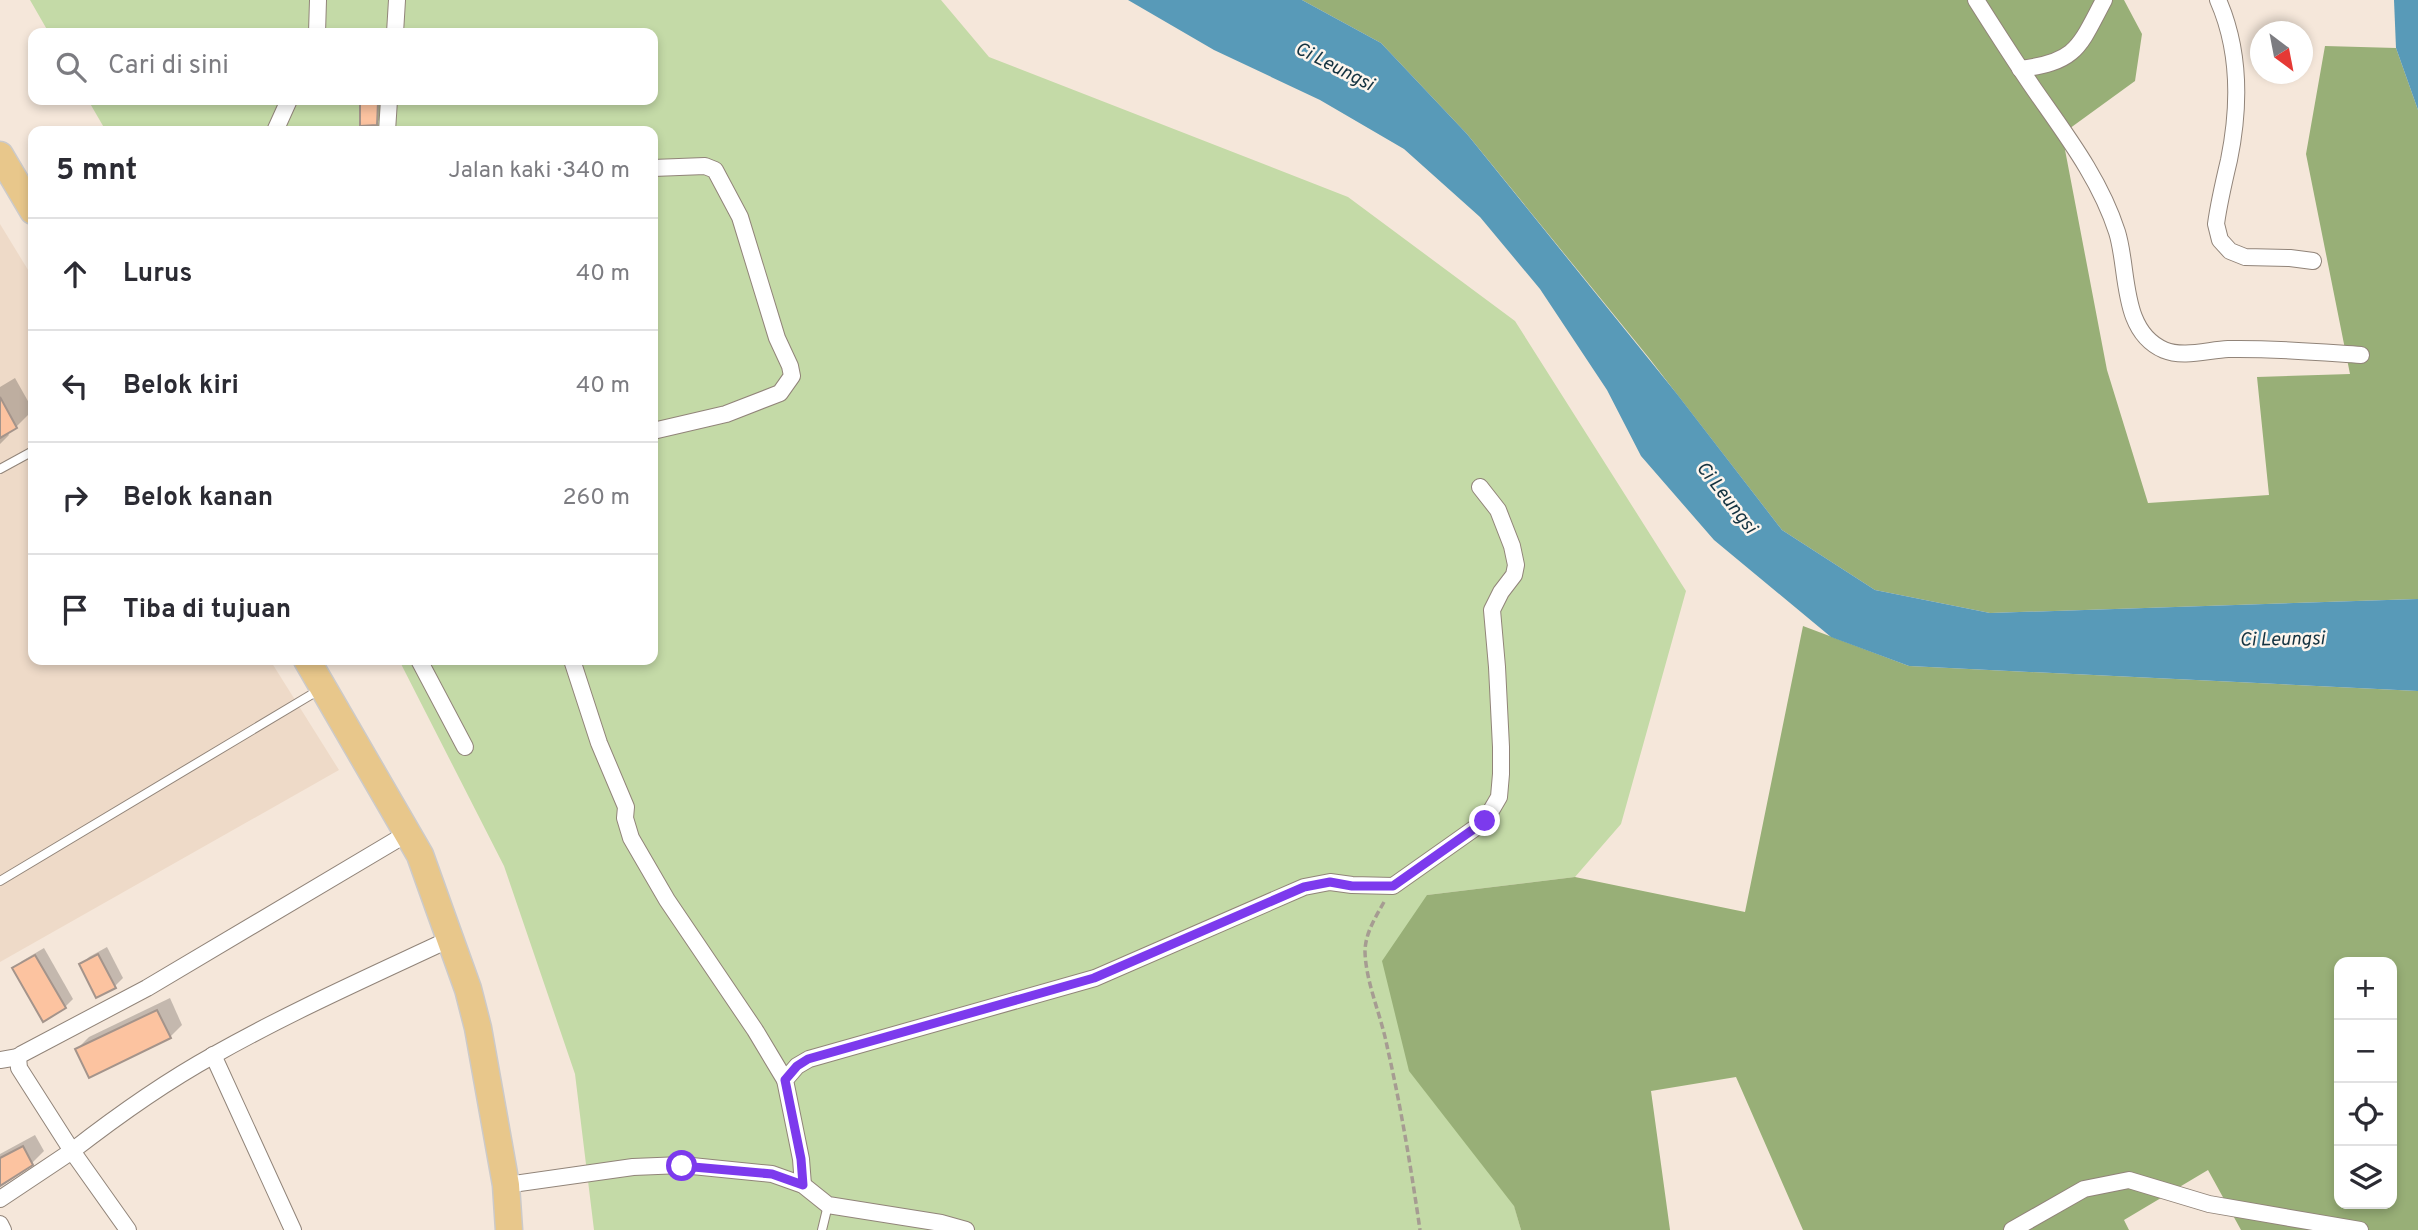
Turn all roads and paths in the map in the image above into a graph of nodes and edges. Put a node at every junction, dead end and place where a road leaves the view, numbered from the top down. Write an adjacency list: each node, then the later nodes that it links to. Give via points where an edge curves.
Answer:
1 (318, 0): 6 (street)
2 (397, 0): 7 (street)
3 (1976, 0): 8 (street)
4 (2104, 0): 8 (street, via 2083,38 2065,57 2045,66)
5 (2218, 0): 16 (street, via 2236,76 2236,116 2216,224 2220,240 2245,257)
6 (317, 28)
7 (395, 28)
8 (2020, 69): 17 (street, via 2092,176 2106,205 2120,242 2130,306 2140,330 2152,343 2168,351 2271,349)
9 (287, 105): 11 (street)
10 (389, 105): 12 (street)
11 (277, 126)
12 (387, 126)
13 (0, 155): 15 (main road)
14 (658, 168): 18 (street, via 705,166 715,170 740,217 792,376 780,394 726,414)
15 (28, 203)
16 (2313, 261)
17 (2361, 355)
18 (658, 430)
19 (28, 454): 20 (lane)
20 (0, 469)
21 (1480, 487): 29 (street, via 1499,510 1516,565 1492,610 1501,747 1499,797 1485,821)
22 (310, 665): 25 (main road)
23 (422, 665): 26 (street)
24 (574, 665): 34 (street, via 626,807 631,838 672,909)
25 (324, 686): 27 (main road); 28 (lane)
26 (465, 747)
27 (408, 833): 30 (main road); 32 (street, via 147,988)
28 (0, 881)
29 (1393, 886): 34 (street, via 1330,882 1304,887 1094,978 808,1059); 47 (path, via 1370,929 1365,950 1409,1147)
30 (450, 939): 31 (street); 36 (main road, via 478,1028)
31 (213, 1055): 35 (street); 43 (street)
32 (19, 1057): 33 (street); 35 (street, via 19,1069)
33 (0, 1060)
34 (785, 1080): 37 (street)
35 (72, 1151): 38 (street); 42 (street)
36 (506, 1185): 37 (street, via 633,1167 682,1166 772,1174); 44 (main road)
37 (803, 1185): 39 (street)
38 (0, 1199)
39 (828, 1205): 45 (lane); 46 (street)
40 (0, 1224): 41 (street)
41 (3, 1230)
42 (128, 1230)
43 (293, 1230)
44 (509, 1230)
45 (822, 1230)
46 (966, 1230)
47 (1420, 1230)
48 (2012, 1230): 49 (street, via 2084,1189 2129,1180 2209,1204)
49 (2360, 1230)

